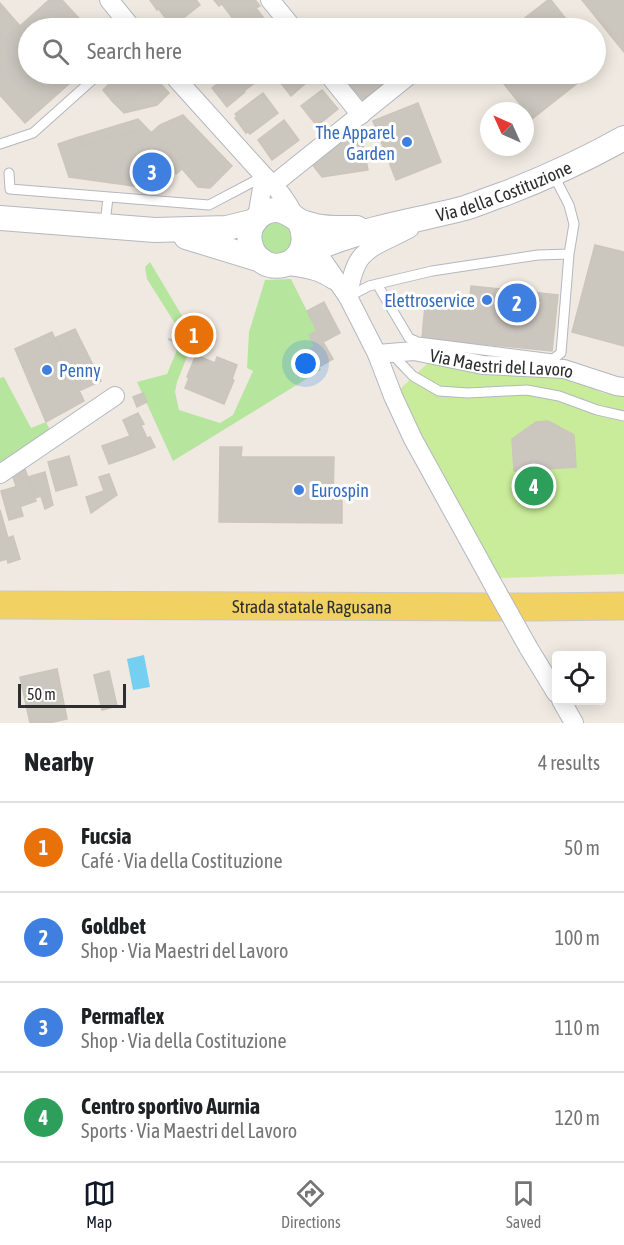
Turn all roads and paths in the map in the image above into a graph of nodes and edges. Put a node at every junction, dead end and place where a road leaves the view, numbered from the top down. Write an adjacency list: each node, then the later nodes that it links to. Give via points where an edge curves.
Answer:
1 (109, 0): 3 (street)
2 (270, 0): 4 (street)
3 (124, 18)
4 (285, 18)
5 (88, 84): 11 (lane, via 33,133)
6 (181, 84): 14 (street)
7 (336, 84): 9 (street)
8 (399, 84): 9 (street)
9 (360, 115): 14 (street)
10 (624, 138): 13 (main road, Via della Costituzione)
11 (0, 144)
12 (9, 173): 15 (lane, via 10,189)
13 (553, 174): 16 (main road, Via della Costituzione, via 468,207); 22 (lane, via 574,224)
14 (269, 180): 15 (lane, via 209,205); 18 (street); 21 (street, via 288,201)
15 (108, 197): 19 (lane)
16 (427, 217): 21 (main road, Via della Costituzione, via 377,228 316,226); 24 (street, via 370,248 356,264)
17 (0, 218): 19 (main road)
18 (256, 220): 20 (main road, via 227,228); 21 (main road, via 272,211 288,212); 21 (main road, via 249,242 255,255)
19 (104, 226): 20 (main road)
20 (155, 230): 21 (main road, via 199,240)
21 (293, 243): 24 (street); 24 (street, via 314,270)
22 (569, 255): 23 (lane, via 538,255); 23 (lane, via 561,352 553,359 418,342 409,338)
23 (377, 284): 24 (lane)
24 (346, 293): 27 (street)
25 (168, 339): 26 (path)
26 (194, 348)
27 (384, 354): 28 (street, Via Maestri del Lavoro, via 414,351 483,365 564,369); 30 (lane, via 439,391 527,390); 34 (street, bridge, via 393,396 413,439)
28 (624, 387)
29 (115, 396): 31 (street)
30 (624, 416)
31 (0, 474)
32 (0, 605): 33 (main road, Strada statale Ragusana)
33 (624, 606)
34 (552, 686)
35 (564, 705): 36 (street)
36 (574, 723)

